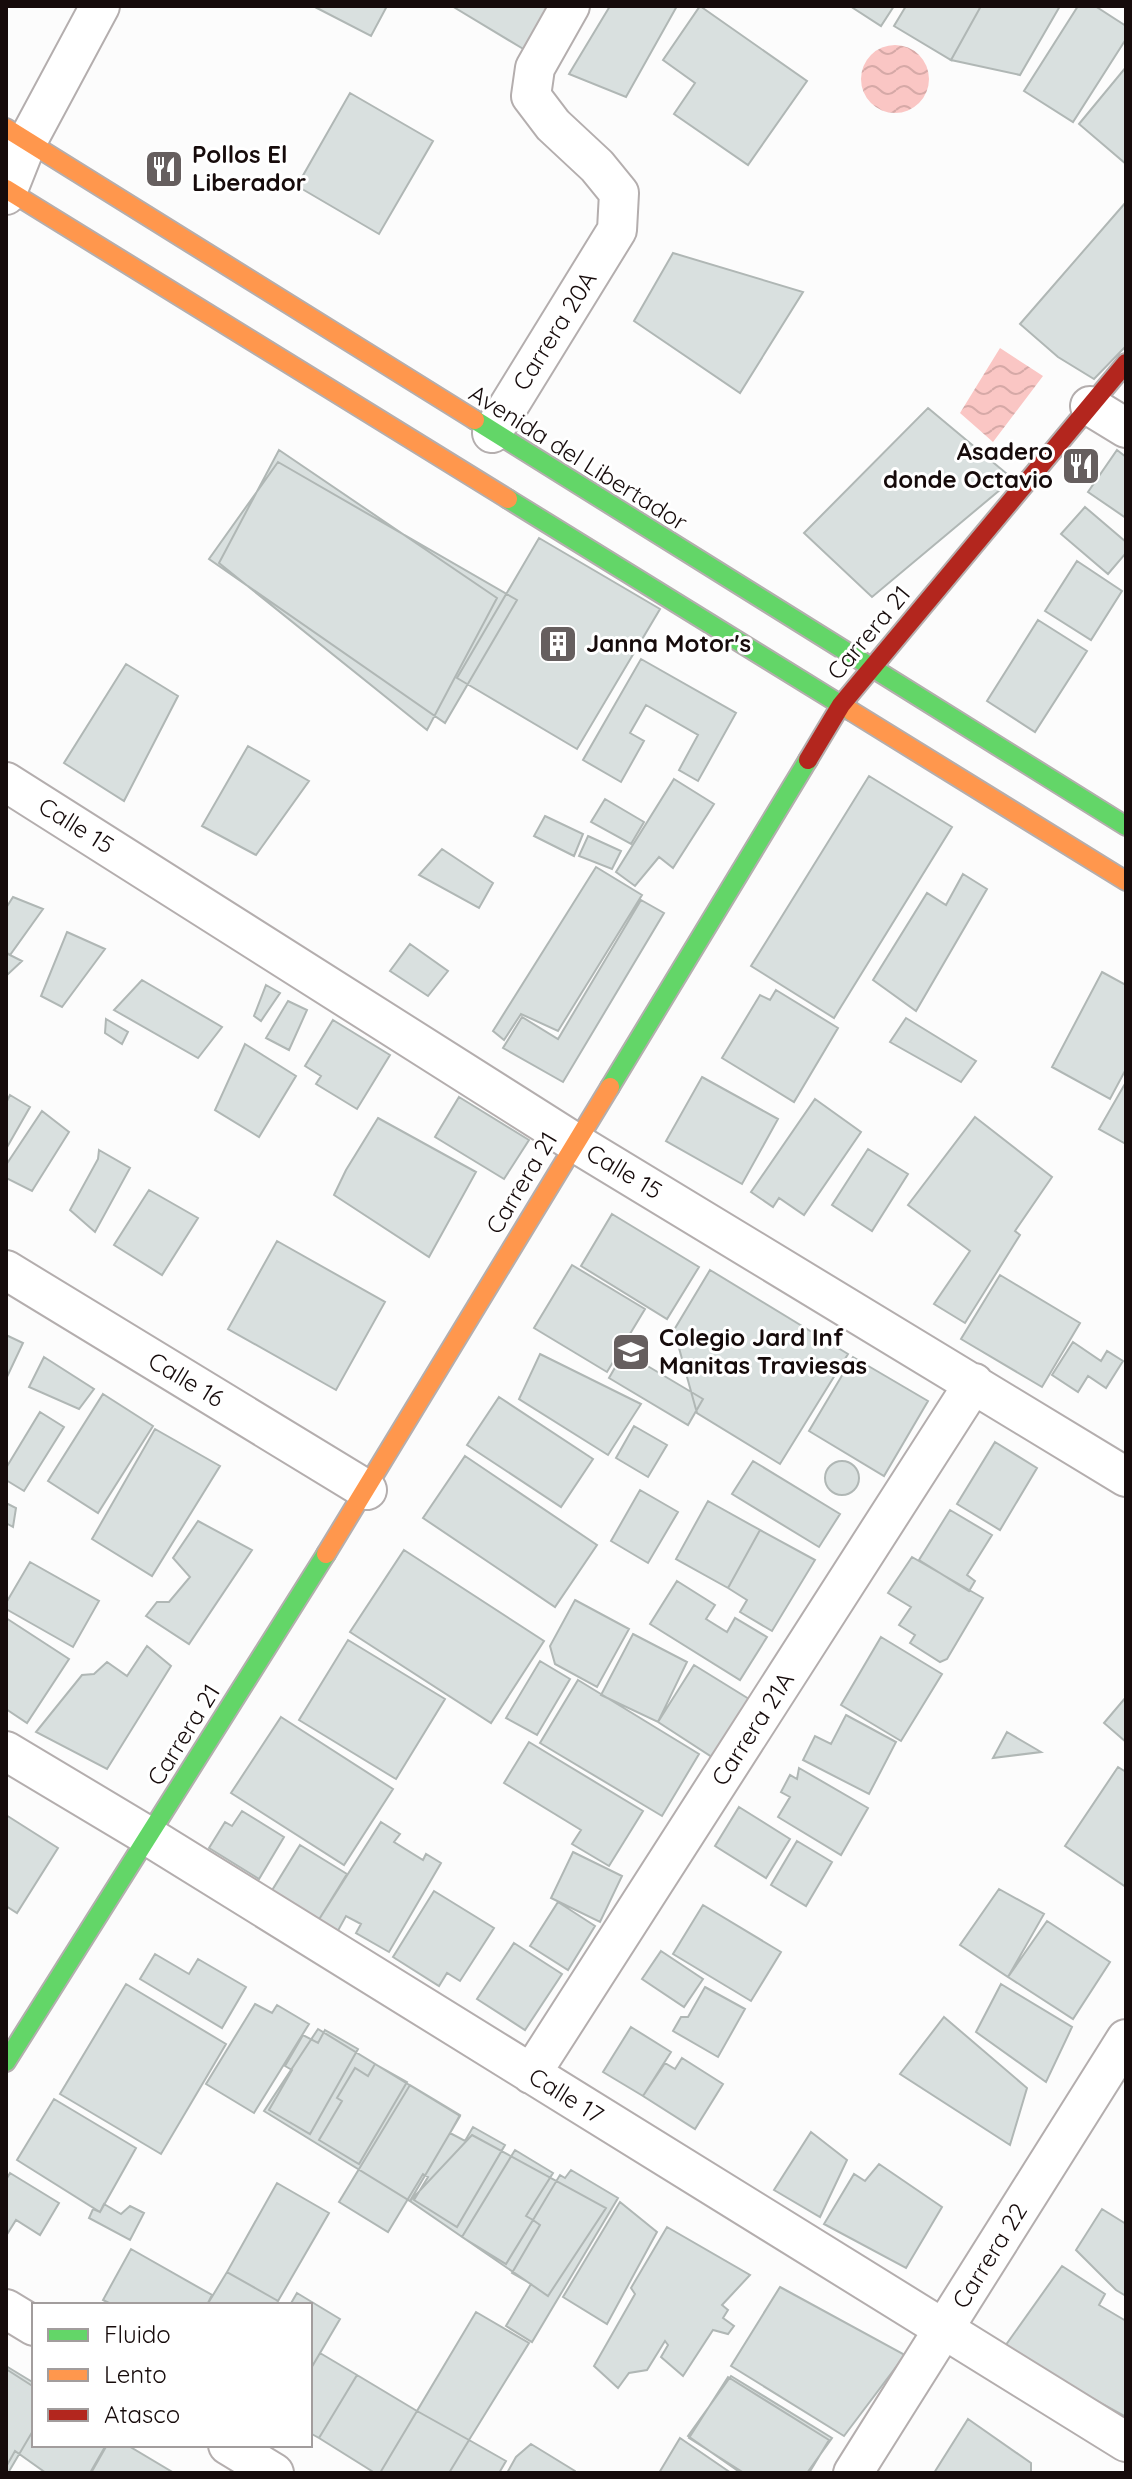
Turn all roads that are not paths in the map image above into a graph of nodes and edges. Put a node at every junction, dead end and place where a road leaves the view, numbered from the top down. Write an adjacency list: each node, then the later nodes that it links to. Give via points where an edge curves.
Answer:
1 (100, 6): 3 (street)
2 (570, 6): 8 (street, Carrera 20A, via 535,68 531,96 619,193 617,230)
3 (16, 135): 4 (street); 8 (main road, Avenida del Libertador)
4 (7, 192): 10 (main road)
5 (1126, 363): 6 (main road, Carrera 21)
6 (1090, 406): 7 (street); 9 (main road, Carrera 21)
7 (1126, 428)
8 (492, 433): 9 (main road, Avenida del Libertador)
9 (871, 668): 10 (main road, Carrera 21); 12 (main road, Avenida del Libertador)
10 (841, 705): 13 (main road); 14 (main road, Carrera 21)
11 (6, 782): 14 (street, Calle 15)
12 (1126, 826)
13 (1126, 881)
14 (574, 1142): 16 (street, Calle 15); 18 (main road, Carrera 21)
15 (6, 1270): 18 (street, Calle 16)
16 (974, 1383): 17 (street, Calle 15); 23 (street, Carrera 21A)
17 (1126, 1477)
18 (367, 1490): 20 (main road, Carrera 21)
19 (6, 1751): 20 (street, Calle 17)
20 (148, 1836): 22 (main road, Carrera 21); 23 (street, Calle 17)
21 (1126, 2039): 26 (street, Carrera 22)
22 (6, 2062)
23 (531, 2074): 26 (street, Calle 17)
24 (6, 2309): 25 (street)
25 (32, 2325)
26 (943, 2330): 27 (street, Calle 17); 30 (street, Carrera 22)
27 (1126, 2442)
28 (231, 2447): 29 (street)
29 (274, 2473)
30 (853, 2473)

